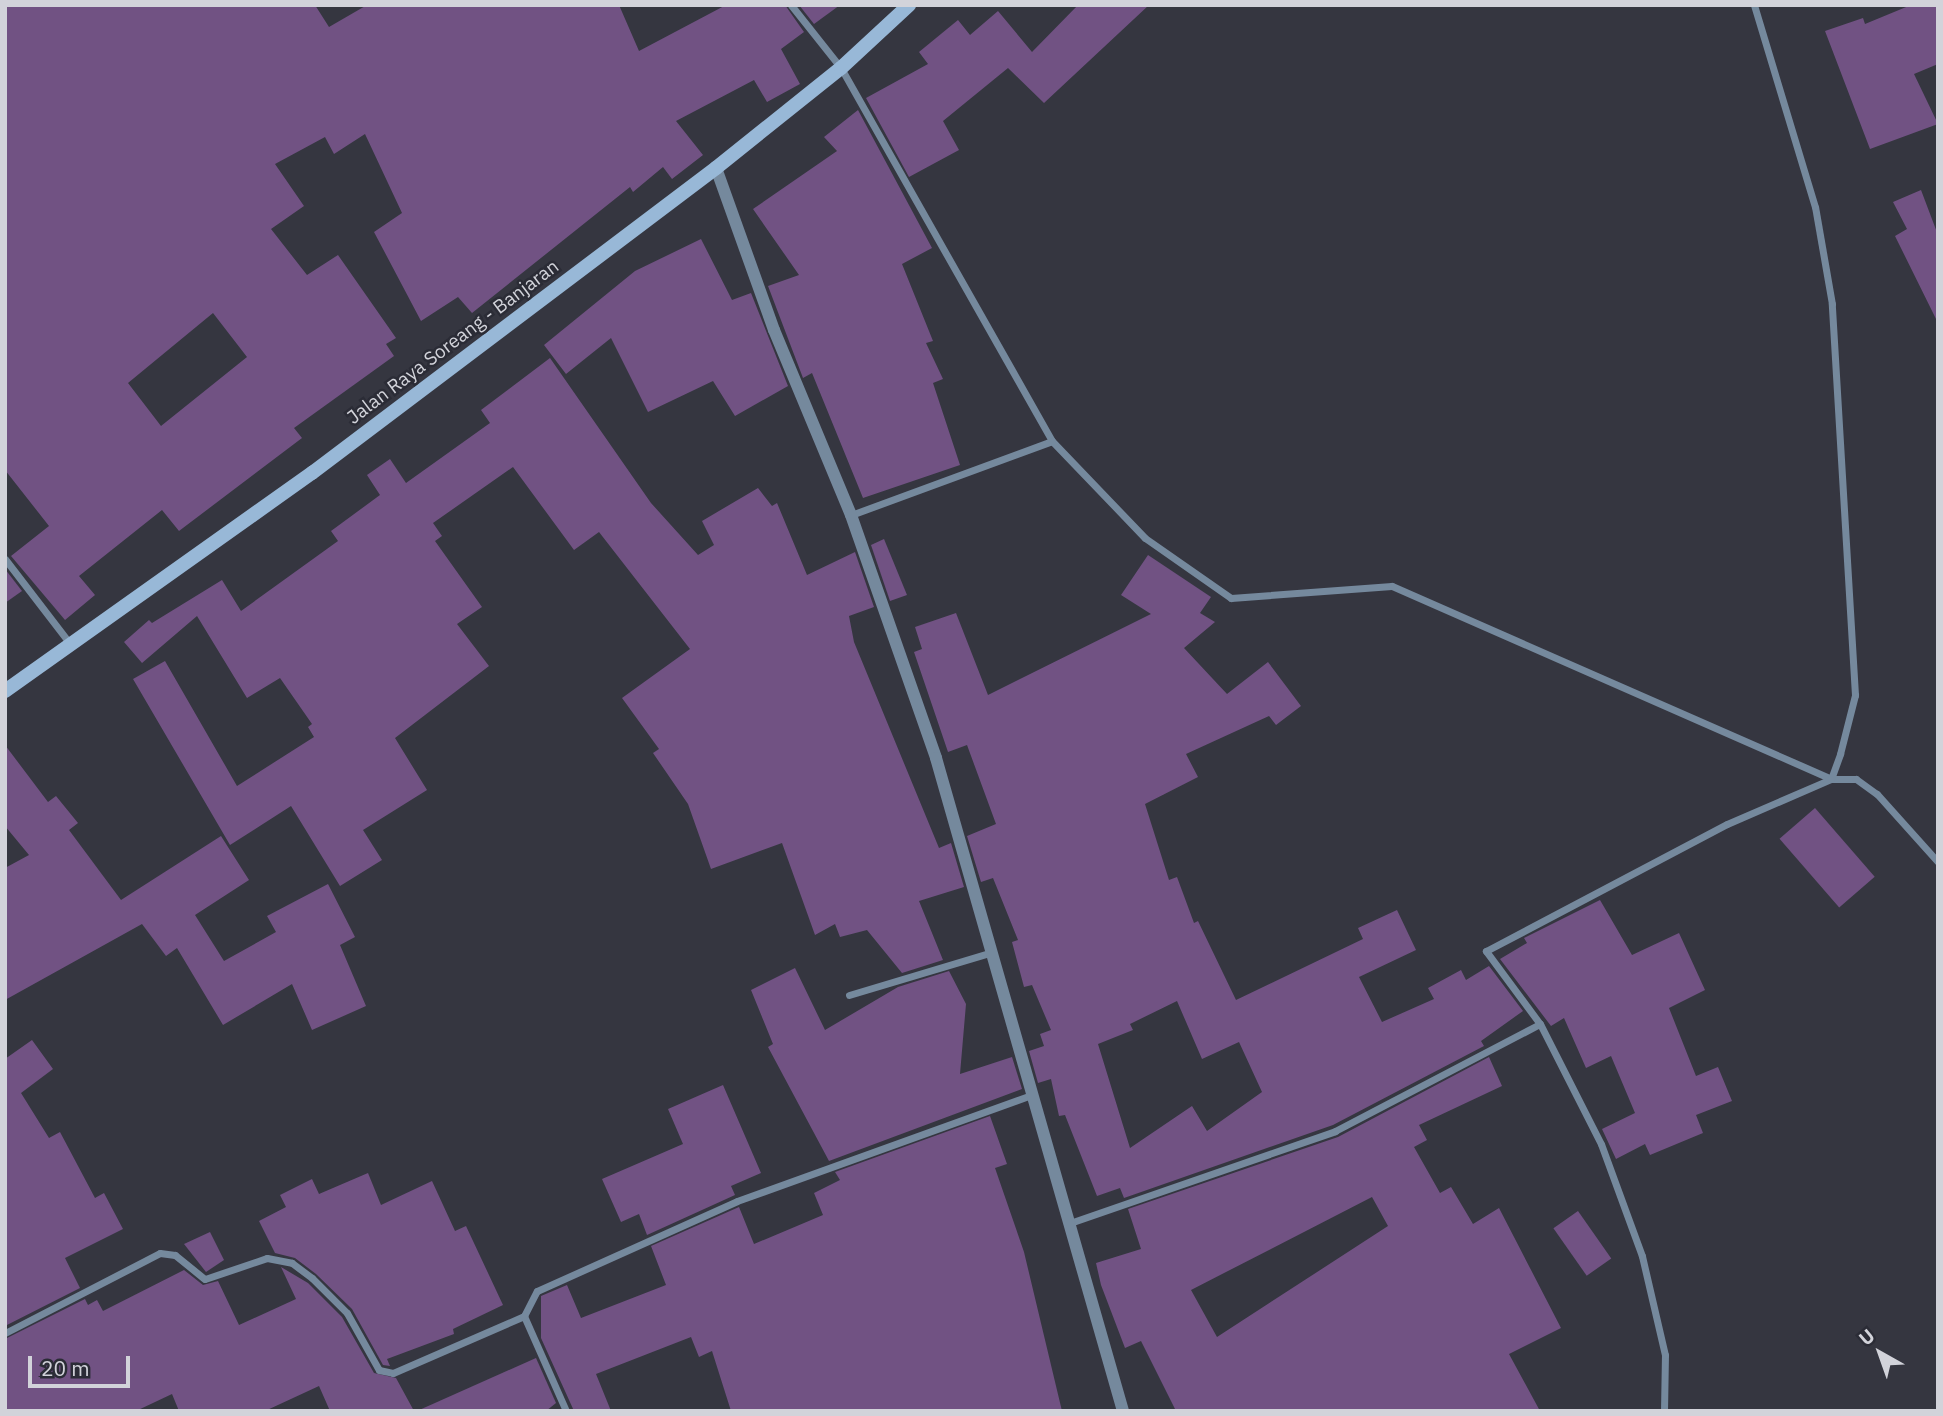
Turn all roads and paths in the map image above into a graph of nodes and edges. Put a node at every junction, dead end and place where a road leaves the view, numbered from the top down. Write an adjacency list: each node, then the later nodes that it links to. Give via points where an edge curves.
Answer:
1 (791, 5): 4 (street)
2 (909, 5): 4 (main road, Jalan Raya Soreang - Banjaran)
3 (1754, 5): 11 (street, via 1815,207 1832,304 1855,695)
4 (841, 68): 5 (main road, Jalan Raya Soreang - Banjaran); 6 (street)
5 (716, 168): 7 (street, via 774,330); 9 (main road, Jalan Raya Soreang - Banjaran, via 312,473)
6 (1052, 441): 7 (street); 11 (street, via 1145,538 1231,598 1392,586)
7 (851, 515): 13 (street, via 936,758)
8 (5, 559): 9 (street)
9 (71, 646): 10 (main road, Jalan Raya Soreang - Banjaran)
10 (5, 691)
11 (1831, 779): 12 (street, via 1856,779 1877,794); 15 (street, via 1727,824 1486,951)
12 (1938, 862)
13 (989, 953): 14 (street); 16 (street)
14 (849, 995)
15 (1540, 1024): 17 (street, via 1335,1132); 22 (street, via 1601,1144 1642,1256 1665,1355)
16 (1029, 1096): 17 (street); 18 (street, via 737,1201 537,1291)
17 (1066, 1224): 21 (street)
18 (524, 1316): 19 (street, via 393,1373 379,1370 347,1313 292,1263 246,1261 205,1279 174,1255 160,1253); 20 (street)
19 (5, 1333)
20 (566, 1411)
21 (1123, 1411)
22 (1664, 1411)

